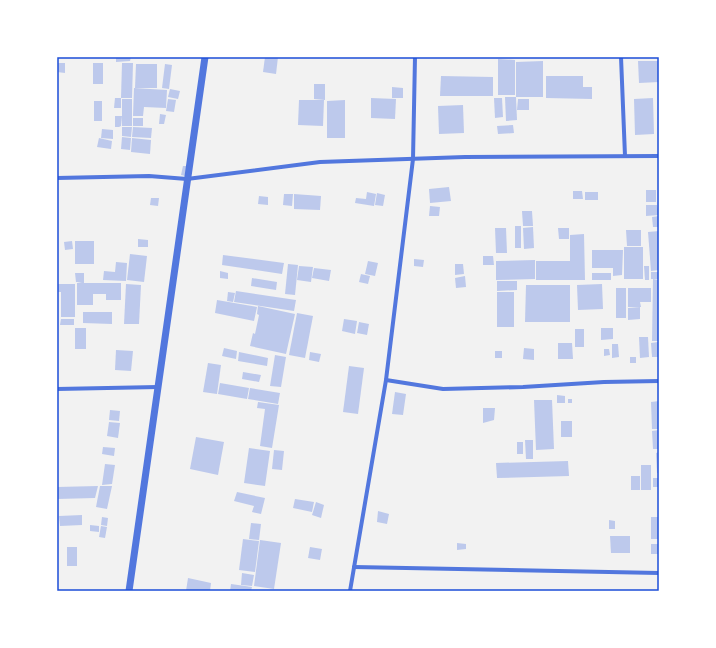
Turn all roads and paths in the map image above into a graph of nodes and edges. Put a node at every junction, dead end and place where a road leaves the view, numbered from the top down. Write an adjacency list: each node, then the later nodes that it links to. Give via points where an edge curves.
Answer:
1 (204, 57): 8 (street)
2 (415, 57): 6 (street)
3 (622, 57): 4 (street)
4 (625, 156): 5 (street); 6 (street)
5 (659, 156)
6 (413, 159): 8 (street, via 320,162); 9 (street)
7 (57, 178): 8 (street, via 149,176)
8 (188, 179): 11 (street)
9 (386, 380): 10 (street, via 443,389); 13 (street)
10 (659, 381)
11 (158, 387): 12 (street); 15 (street)
12 (57, 389)
13 (354, 567): 14 (street); 16 (street)
14 (659, 573)
15 (129, 591)
16 (350, 591)

